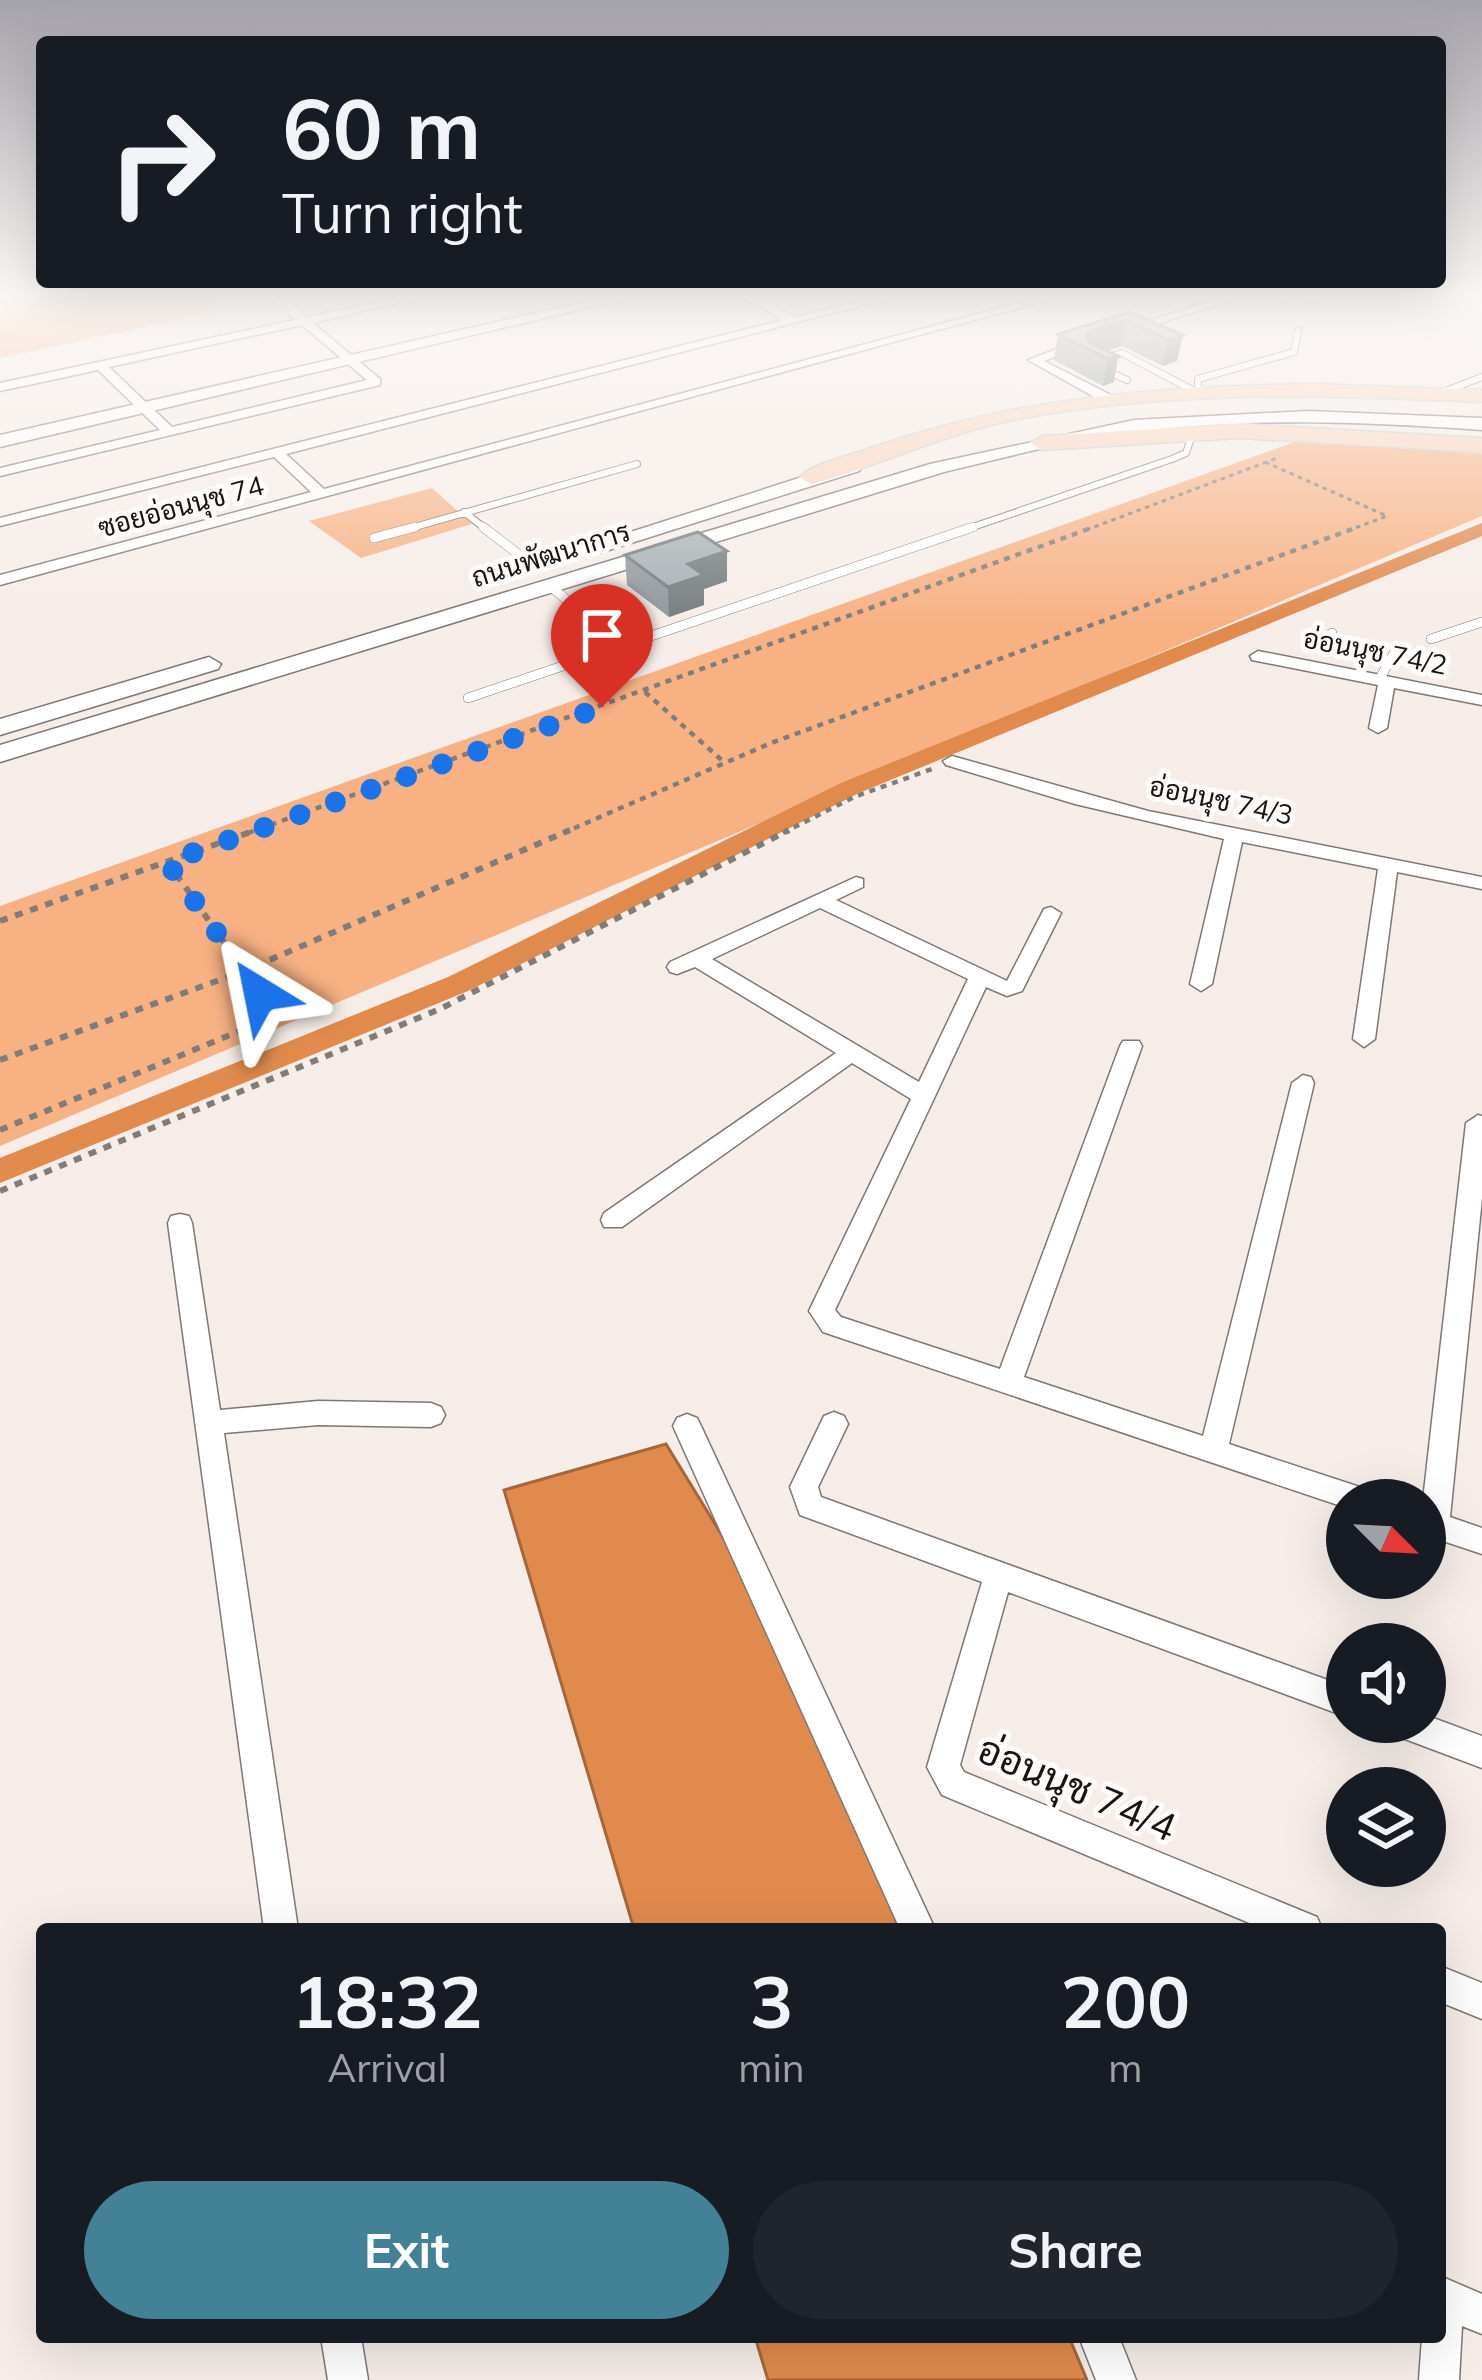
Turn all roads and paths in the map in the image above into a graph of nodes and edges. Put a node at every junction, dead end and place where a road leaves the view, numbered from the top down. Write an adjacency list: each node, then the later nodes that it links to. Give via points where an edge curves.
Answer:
1 (138, 404): 9 (street)
2 (159, 404): 9 (street)
3 (283, 404): 12 (street)
4 (472, 404): 17 (street)
5 (656, 404): 23 (street, ซอยอ่อนนุช 74)
6 (1085, 404): 22 (main road, via 983,421)
7 (1288, 404): 22 (main road, ถนนพัฒนาการ, via 1106,412)
8 (1338, 404): 10 (main road, ถนนพัฒนาการ)
9 (142, 408): 12 (street); 14 (street)
10 (1482, 410)
11 (1482, 424): 15 (main road, ถนนพัฒนาการ, via 1226,418)
12 (169, 431): 21 (street)
13 (1193, 432): 15 (main road); 16 (main road); 33 (lane, via 1186,453 1172,459)
14 (0, 441)
15 (1042, 443): 27 (main road, ถนนพัฒนาการ)
16 (1482, 445)
17 (279, 454): 23 (street); 25 (street)
18 (1284, 455): 19 (path)
19 (1265, 463): 39 (path); 46 (path, via 1387,516)
20 (637, 464): 24 (lane)
21 (0, 472)
22 (811, 477): 27 (main road, ถนนพัฒนาการ)
23 (322, 495): 28 (street, ซอยอ่อนนุช 74)
24 (464, 512): 26 (lane); 27 (lane)
25 (0, 522)
26 (374, 538)
27 (542, 577): 31 (main road, ถนนพัฒนาการ); 33 (lane); 44 (main road, ถนนพัฒนาการ)
28 (0, 580)
29 (1482, 622): 32 (lane)
30 (1332, 633): 37 (lane, via 1326,648)
31 (305, 636)
32 (1431, 639)
33 (620, 644): 40 (lane)
34 (1397, 648): 37 (lane)
35 (240, 655): 42 (main road)
36 (1258, 656): 38 (street, อ่อนนุช 74/2)
37 (1390, 661): 38 (lane)
38 (1383, 681): 41 (street, อ่อนนุช 74/2); 43 (street)
39 (645, 692): 46 (path); 48 (path)
40 (468, 698)
41 (1482, 700)
42 (0, 727)
43 (1378, 728)
44 (0, 754)
45 (952, 761): 47 (street, อ่อนนุช 74/3, via 1019,784); 66 (path, via 854,797 440,1009)
46 (725, 763): 55 (path)
47 (1235, 832): 49 (street, อ่อนนุช 74/3); 57 (street)
48 (167, 862): 54 (path); 55 (path)
49 (1388, 864): 51 (street, อ่อนนุช 74/3); 58 (street)
50 (856, 883): 52 (street)
51 (1482, 884)
52 (822, 902): 56 (street); 60 (street, via 688,963)
53 (1051, 913): 56 (street, via 1015,986)
54 (0, 921)
55 (244, 971): 61 (path); 65 (path, via 276,1016)
56 (979, 979): 63 (street)
57 (1201, 984)
58 (1364, 1039)
59 (1131, 1046): 69 (street)
60 (852, 1052): 63 (street); 67 (street)
61 (0, 1060)
62 (1303, 1083): 74 (street)
63 (924, 1096): 69 (street, via 822,1311 832,1325)
64 (1478, 1123): 75 (street)
65 (0, 1130)
66 (0, 1191)
67 (613, 1220)
68 (180, 1222): 71 (street)
69 (1009, 1382): 74 (street)
70 (431, 1415): 71 (street)
71 (209, 1423): 83 (street)
72 (834, 1424): 79 (street, via 804,1487 810,1506)
73 (687, 1426): 84 (street)
74 (1214, 1448): 76 (street)
75 (1435, 1479)
76 (1326, 1487)
77 (1446, 1529): 78 (street)
78 (1482, 1541)
79 (999, 1573): 80 (street); 85 (street, อ่อนนุช 74/4, via 952,1726 944,1767 952,1784)
80 (1326, 1694)
81 (1446, 1739): 82 (street)
82 (1482, 1752)
83 (279, 1923)
84 (915, 1923)
85 (1290, 1923)
86 (1446, 1986): 87 (street)
87 (1482, 2001)
88 (1446, 2299): 89 (street)
89 (1482, 2314)
90 (342, 2343): 93 (street)
91 (1102, 2343): 94 (street)
92 (1440, 2343): 95 (street)
93 (348, 2380)
94 (1117, 2380)
95 (1439, 2380)

